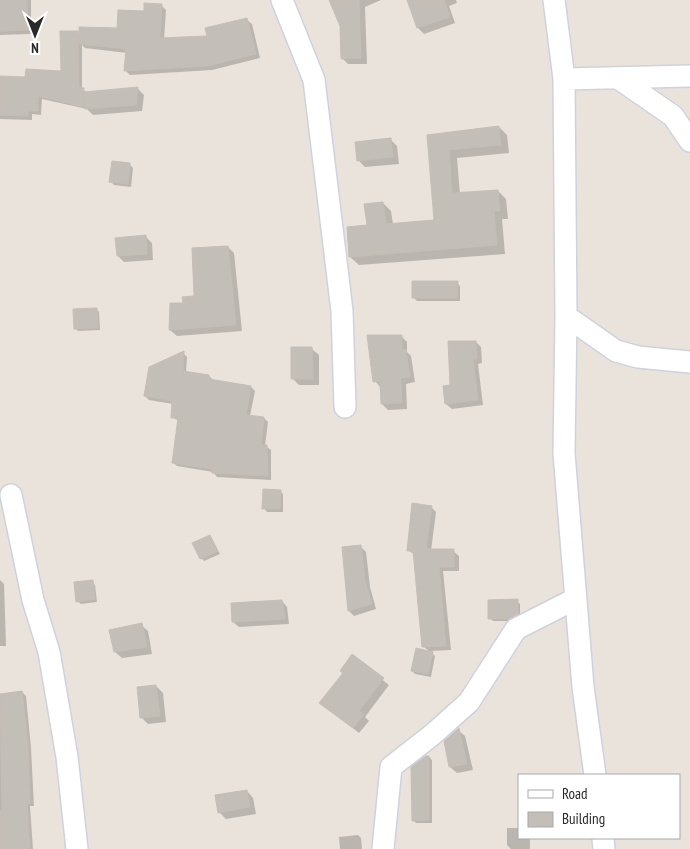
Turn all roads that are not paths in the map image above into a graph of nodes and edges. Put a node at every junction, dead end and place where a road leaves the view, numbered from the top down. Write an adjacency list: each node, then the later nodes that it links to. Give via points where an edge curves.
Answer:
1 (282, 0): 9 (street, via 314,80 342,311)
2 (554, 0): 5 (street)
3 (690, 76): 4 (street)
4 (618, 78): 5 (street); 6 (street, via 673,116)
5 (564, 79): 7 (street)
6 (690, 141)
7 (566, 316): 8 (street, via 616,351 638,357); 11 (street, via 564,453)
8 (690, 362)
9 (345, 407)
10 (11, 495): 13 (street, via 33,600 49,652)
11 (575, 599): 12 (street); 14 (street, via 516,629 469,702 391,766)
12 (595, 774)
13 (77, 849)
14 (383, 849)

